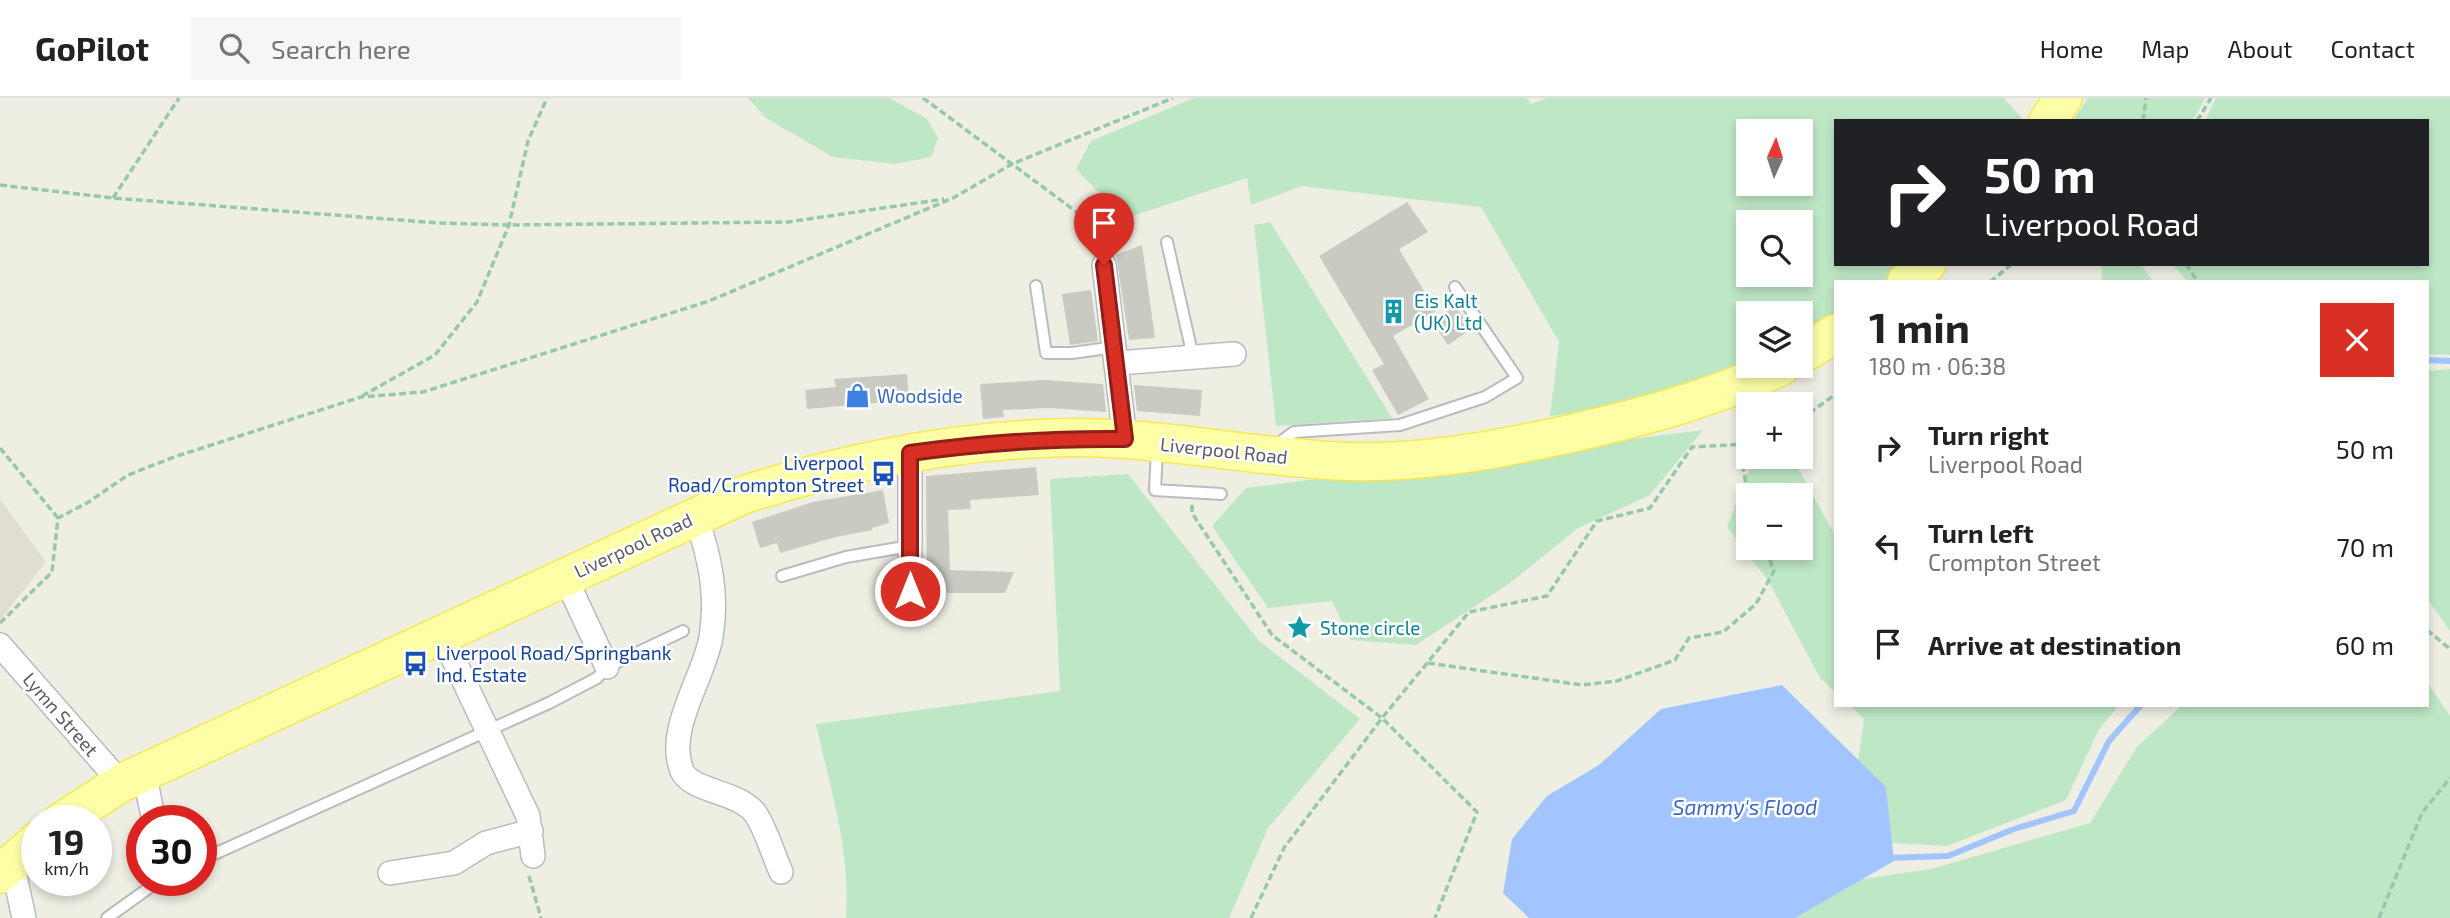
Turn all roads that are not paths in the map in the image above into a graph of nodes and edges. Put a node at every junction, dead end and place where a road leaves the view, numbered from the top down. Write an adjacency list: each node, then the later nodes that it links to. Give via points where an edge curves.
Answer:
1 (2063, 98): 2 (main road)
2 (2049, 119)
3 (1167, 242): 13 (lane)
4 (1104, 265): 12 (street)
5 (1925, 266): 6 (main road)
6 (1908, 280)
7 (1036, 286): 12 (lane, via 1046,353)
8 (1455, 287): 17 (lane, via 1517,378 1485,397 1400,425 1294,432)
9 (1834, 334): 10 (main road)
10 (1813, 347)
11 (1234, 354): 13 (street)
12 (1117, 355): 13 (street); 15 (street)
13 (1193, 357)
14 (1756, 378): 17 (main road, Liverpool Road, via 1652,414 1468,454 1361,461)
15 (1141, 441): 16 (main road, Liverpool Road, via 1053,438); 17 (main road, Liverpool Road); 18 (lane, via 1155,490)
16 (910, 453): 19 (main road, Liverpool Road, via 800,477); 20 (street)
17 (1265, 454)
18 (1221, 494)
19 (696, 516): 22 (main road, Liverpool Road); 37 (street, via 715,596 710,640 677,740 683,772 694,782 739,799 755,813)
20 (910, 546): 21 (lane, via 846,557); 23 (street)
21 (782, 576)
22 (565, 577): 25 (main road, Liverpool Road); 27 (street)
23 (910, 591)
24 (683, 632): 27 (lane)
25 (442, 635): 28 (street); 29 (main road, Liverpool Road)
26 (0, 645): 29 (street, Lymn Street)
27 (607, 667): 28 (lane, via 597,678)
28 (488, 730): 32 (street); 33 (lane)
29 (133, 778): 30 (main road, Liverpool Road); 31 (street)
30 (88, 805)
31 (146, 805)
32 (531, 831): 35 (street); 38 (street, via 486,843 454,863)
33 (217, 853)
34 (21, 855): 36 (main road)
35 (533, 856)
36 (4, 870): 40 (street, via 16,881)
37 (782, 872)
38 (390, 873)
39 (138, 896): 41 (lane)
40 (24, 918)
41 (107, 918)

